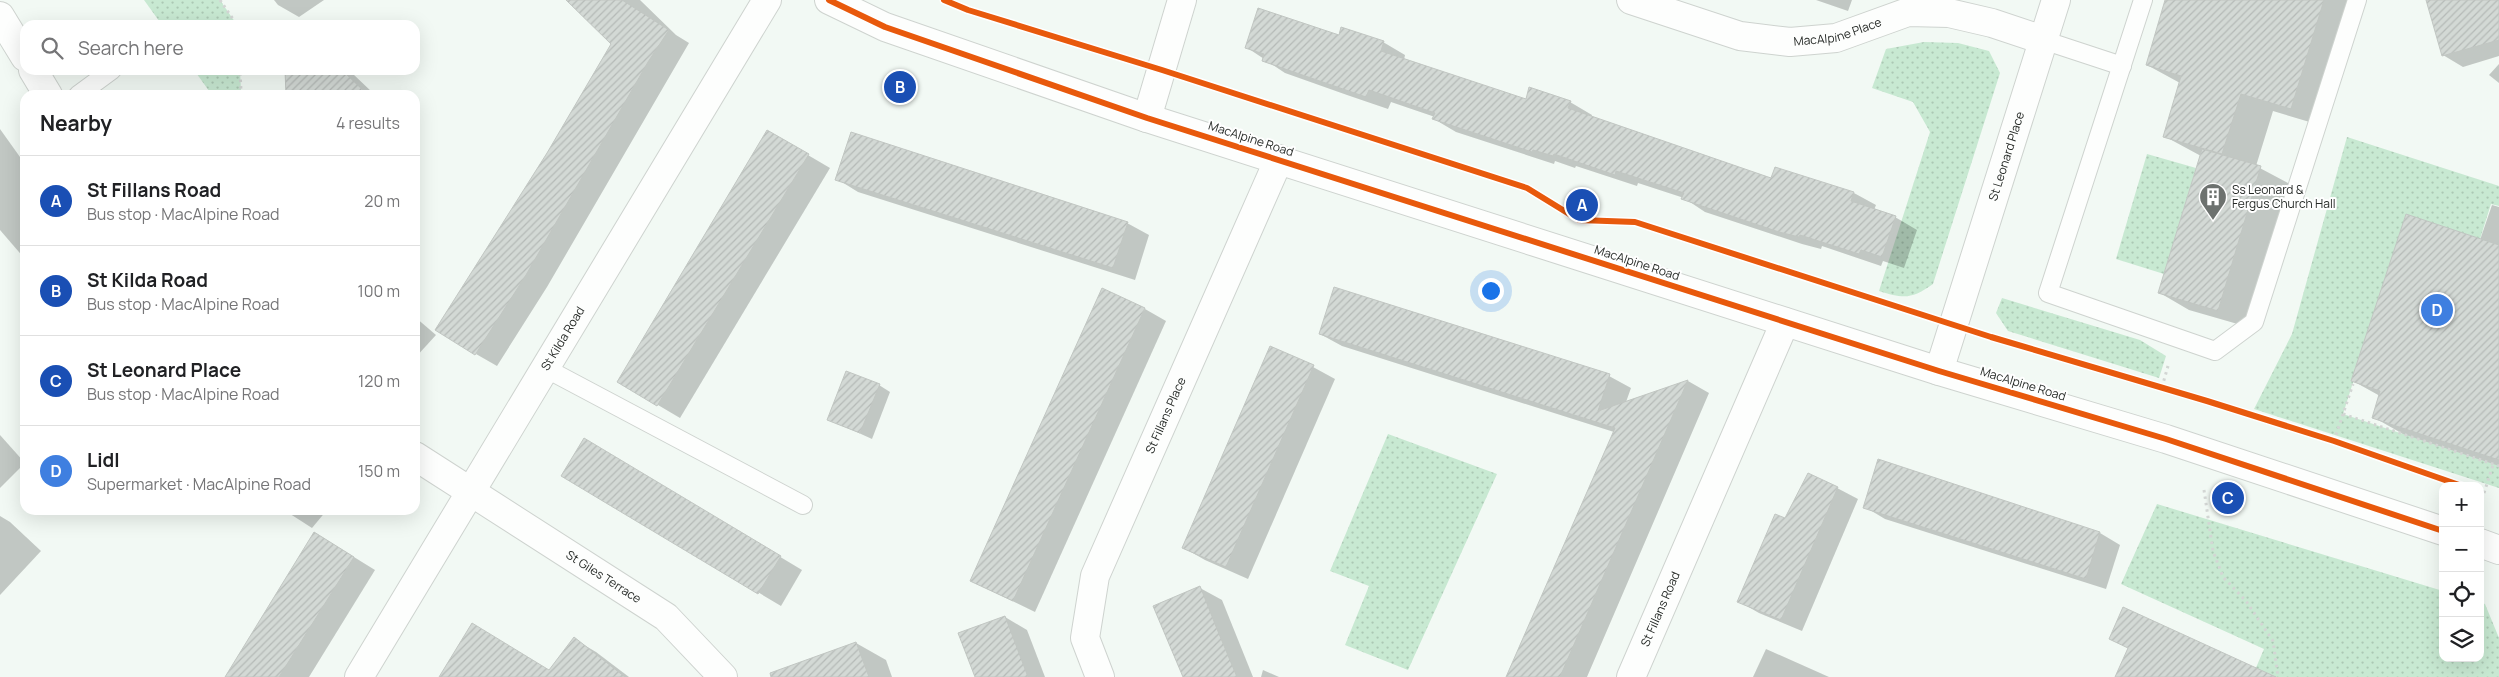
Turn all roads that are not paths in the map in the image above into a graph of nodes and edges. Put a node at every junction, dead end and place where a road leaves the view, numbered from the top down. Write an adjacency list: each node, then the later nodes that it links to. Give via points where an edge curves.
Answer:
1 (767, 0): 20 (street, St Kilda Road)
2 (829, 0): 17 (street, MacAlpine Road, via 885,28)
3 (1182, 0): 17 (street)
4 (1631, 0): 8 (street, MacAlpine Place, via 1740,36 1790,42 1836,38)
5 (2056, 0): 10 (street, St Leonard Place)
6 (2143, 0): 12 (lane)
7 (2357, 0): 12 (lane, via 2254,322 2216,351 2048,293)
8 (1908, 6): 10 (street, MacAlpine Place, via 1992,23)
9 (0, 16): 11 (street)
10 (2043, 40): 12 (lane); 21 (street, St Leonard Place)
11 (20, 49)
12 (2122, 66)
13 (36, 75): 15 (street)
14 (105, 75): 16 (lane)
15 (45, 90)
16 (85, 90)
17 (1148, 118): 18 (street, MacAlpine Road)
18 (1279, 159): 19 (street, MacAlpine Road); 30 (street, St Fillans Place, via 1095,576 1084,638)
19 (1785, 322): 21 (street, MacAlpine Road); 31 (street, St Fillans Road)
20 (545, 368): 23 (street, St Kilda Road); 24 (lane)
21 (1939, 371): 25 (street, MacAlpine Road, via 2199,450)
22 (420, 459): 23 (street, St Giles Terrace)
23 (470, 493): 28 (street, St Kilda Road); 29 (street, St Giles Terrace, via 666,617)
24 (803, 505)
25 (2439, 530)
26 (2484, 545): 27 (street)
27 (2499, 550)
28 (359, 677)
29 (723, 677)
30 (1100, 677)
31 (1631, 677)

